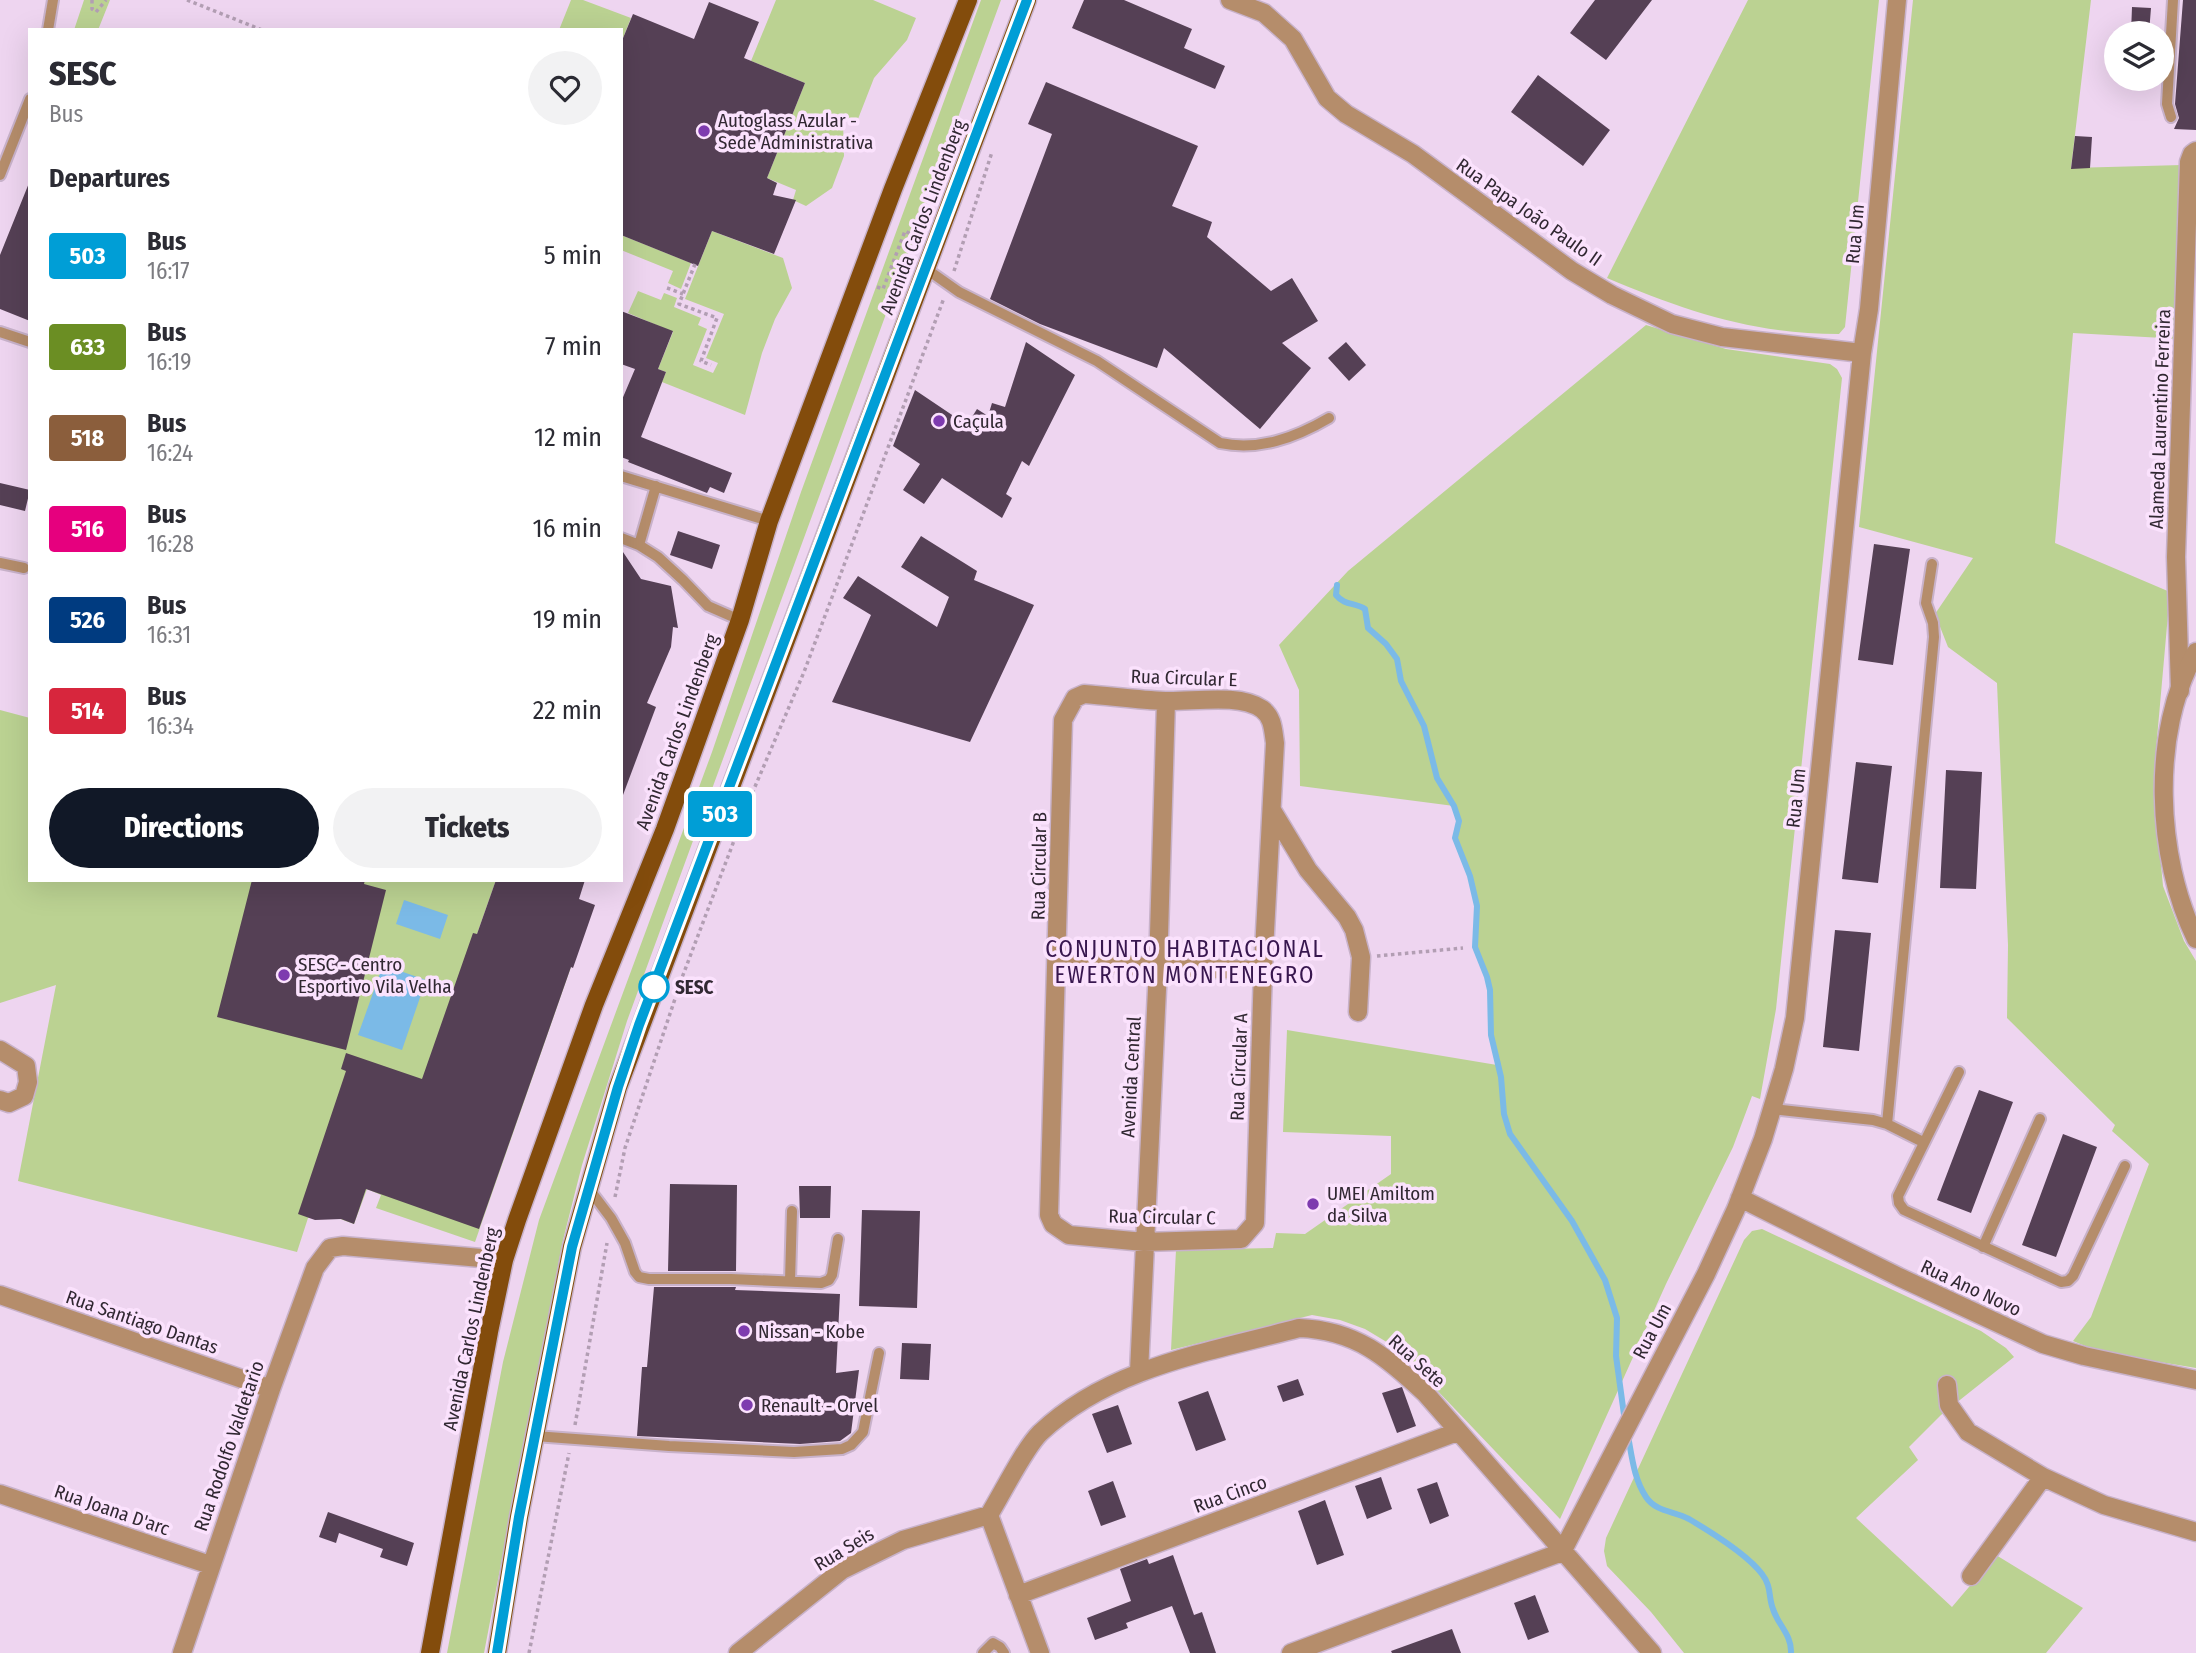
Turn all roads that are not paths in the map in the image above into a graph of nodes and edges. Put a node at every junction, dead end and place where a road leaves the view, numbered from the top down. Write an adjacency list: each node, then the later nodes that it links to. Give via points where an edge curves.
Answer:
1 (53, 0): 7 (lane)
2 (968, 0): 19 (main road, Avenida Carlos Lindenberg)
3 (1027, 0): 12 (main road, Avenida Carlos Lindenberg)
4 (1230, 0): 15 (street, Rua Papa João Paulo II, via 1264,13 1293,39 1327,98 1346,114 1413,154 1572,271 1612,295 1672,324 1722,337)
5 (1897, 0): 15 (street, Rua Um)
6 (2173, 0): 9 (lane, via 2167,104)
7 (48, 28)
8 (28, 104): 11 (lane)
9 (2171, 117)
10 (2196, 151): 27 (street, Alameda Laurentino Ferreira, via 2189,162 2180,423)
11 (0, 175)
12 (925, 268): 16 (lane, via 949,286 1097,361 1220,443 1259,446 1303,433); 45 (main road, Avenida Carlos Lindenberg, via 639,1025)
13 (0, 332): 14 (lane)
14 (28, 341)
15 (1862, 353): 40 (street, Rua Um, via 1795,1018)
16 (1329, 418)
17 (623, 477): 18 (lane)
18 (656, 486): 19 (lane); 21 (lane)
19 (769, 521): 25 (main road, Avenida Carlos Lindenberg)
20 (623, 539): 21 (lane)
21 (639, 545): 25 (lane, via 658,557 708,606)
22 (0, 563): 24 (lane)
23 (1932, 564): 42 (lane, via 1926,603 1934,637)
24 (24, 568)
25 (740, 620): 53 (main road, Avenida Carlos Lindenberg, via 665,829 594,1005)
26 (2196, 652): 27 (street)
27 (2179, 691): 32 (street, via 2170,724 2164,816 2178,894)
28 (1084, 694): 29 (street, Rua Circular E); 33 (street, Rua Circular B, via 1075,698 1063,720)
29 (1166, 701): 30 (street, Rua Circular E, via 1245,700 1269,715); 34 (street, Avenida Central)
30 (1272, 724): 31 (street, Rua Circular A)
31 (1273, 812): 35 (street, Rua Circular A); 36 (street, via 1308,870 1347,917 1358,941 1362,957)
32 (2196, 939)
33 (1058, 960): 34 (street); 48 (street, Rua Circular B)
34 (1158, 968): 35 (street); 51 (street, Avenida Central)
35 (1263, 970): 50 (street, Rua Circular A, via 1255,1223)
36 (1358, 1012)
37 (0, 1050): 39 (street, via 26,1066 28,1082 23,1096 9,1103)
38 (1959, 1072): 43 (lane)
39 (0, 1100)
40 (1772, 1110): 42 (lane); 46 (street, Rua Um)
41 (2040, 1119): 52 (lane)
42 (1888, 1124): 43 (lane)
43 (1923, 1142): 52 (lane, via 1899,1203 1904,1210)
44 (2125, 1166): 52 (lane, via 2068,1281 2061,1282)
45 (589, 1189): 54 (lane, via 611,1218 639,1277); 62 (main road, Avenida Carlos Lindenberg, via 572,1247)
46 (1740, 1198): 58 (street, Rua Ano Novo, via 2043,1344); 67 (street, Rua Um, via 1706,1274)
47 (792, 1211): 54 (lane)
48 (1049, 1215): 51 (street, Rua Circular C, via 1053,1224 1069,1234)
49 (838, 1239): 54 (lane, via 829,1280)
50 (1241, 1239): 51 (street, Rua Circular C)
51 (1143, 1242): 57 (street, Avenida Central)
52 (1983, 1247)
53 (504, 1260): 60 (street, Rua Rodolfo Valdetario, via 330,1248 315,1268); 72 (main road, Avenida Carlos Lindenberg)
54 (790, 1281)
55 (0, 1295): 60 (street, Rua Santiago Dantas)
56 (879, 1353): 62 (lane, via 863,1432 842,1449 794,1452)
57 (1139, 1372): 61 (street, Rua Sete, via 1299,1328 1322,1329 1368,1346 1395,1365); 65 (street, Rua Sete, via 1072,1408 1038,1435)
58 (2196, 1380)
59 (1947, 1385): 63 (street, via 1949,1405 1968,1432)
60 (271, 1389): 68 (street, Rua Rodolfo Valdetario)
61 (1457, 1432): 67 (street, Rua Sete); 70 (street, Rua Cinco)
62 (535, 1436): 73 (main road, Avenida Carlos Lindenberg)
63 (2043, 1477): 66 (street, via 2105,1505); 69 (street)
64 (0, 1494): 68 (street, Rua Joana D'arc)
65 (989, 1515): 70 (street); 74 (street, Rua Seis, via 903,1541 842,1570)
66 (2196, 1532)
67 (1562, 1552): 78 (street); 79 (street, Rua Sete)
68 (210, 1565): 71 (street, Rua Rodolfo Valdetario)
69 (1971, 1576)
70 (1018, 1595): 77 (street)
71 (182, 1653)
72 (430, 1653)
73 (497, 1653)
74 (738, 1653)
75 (983, 1653): 76 (lane, via 993,1643)
76 (1004, 1653)
77 (1040, 1653)
78 (1291, 1653)
79 (1652, 1653)

